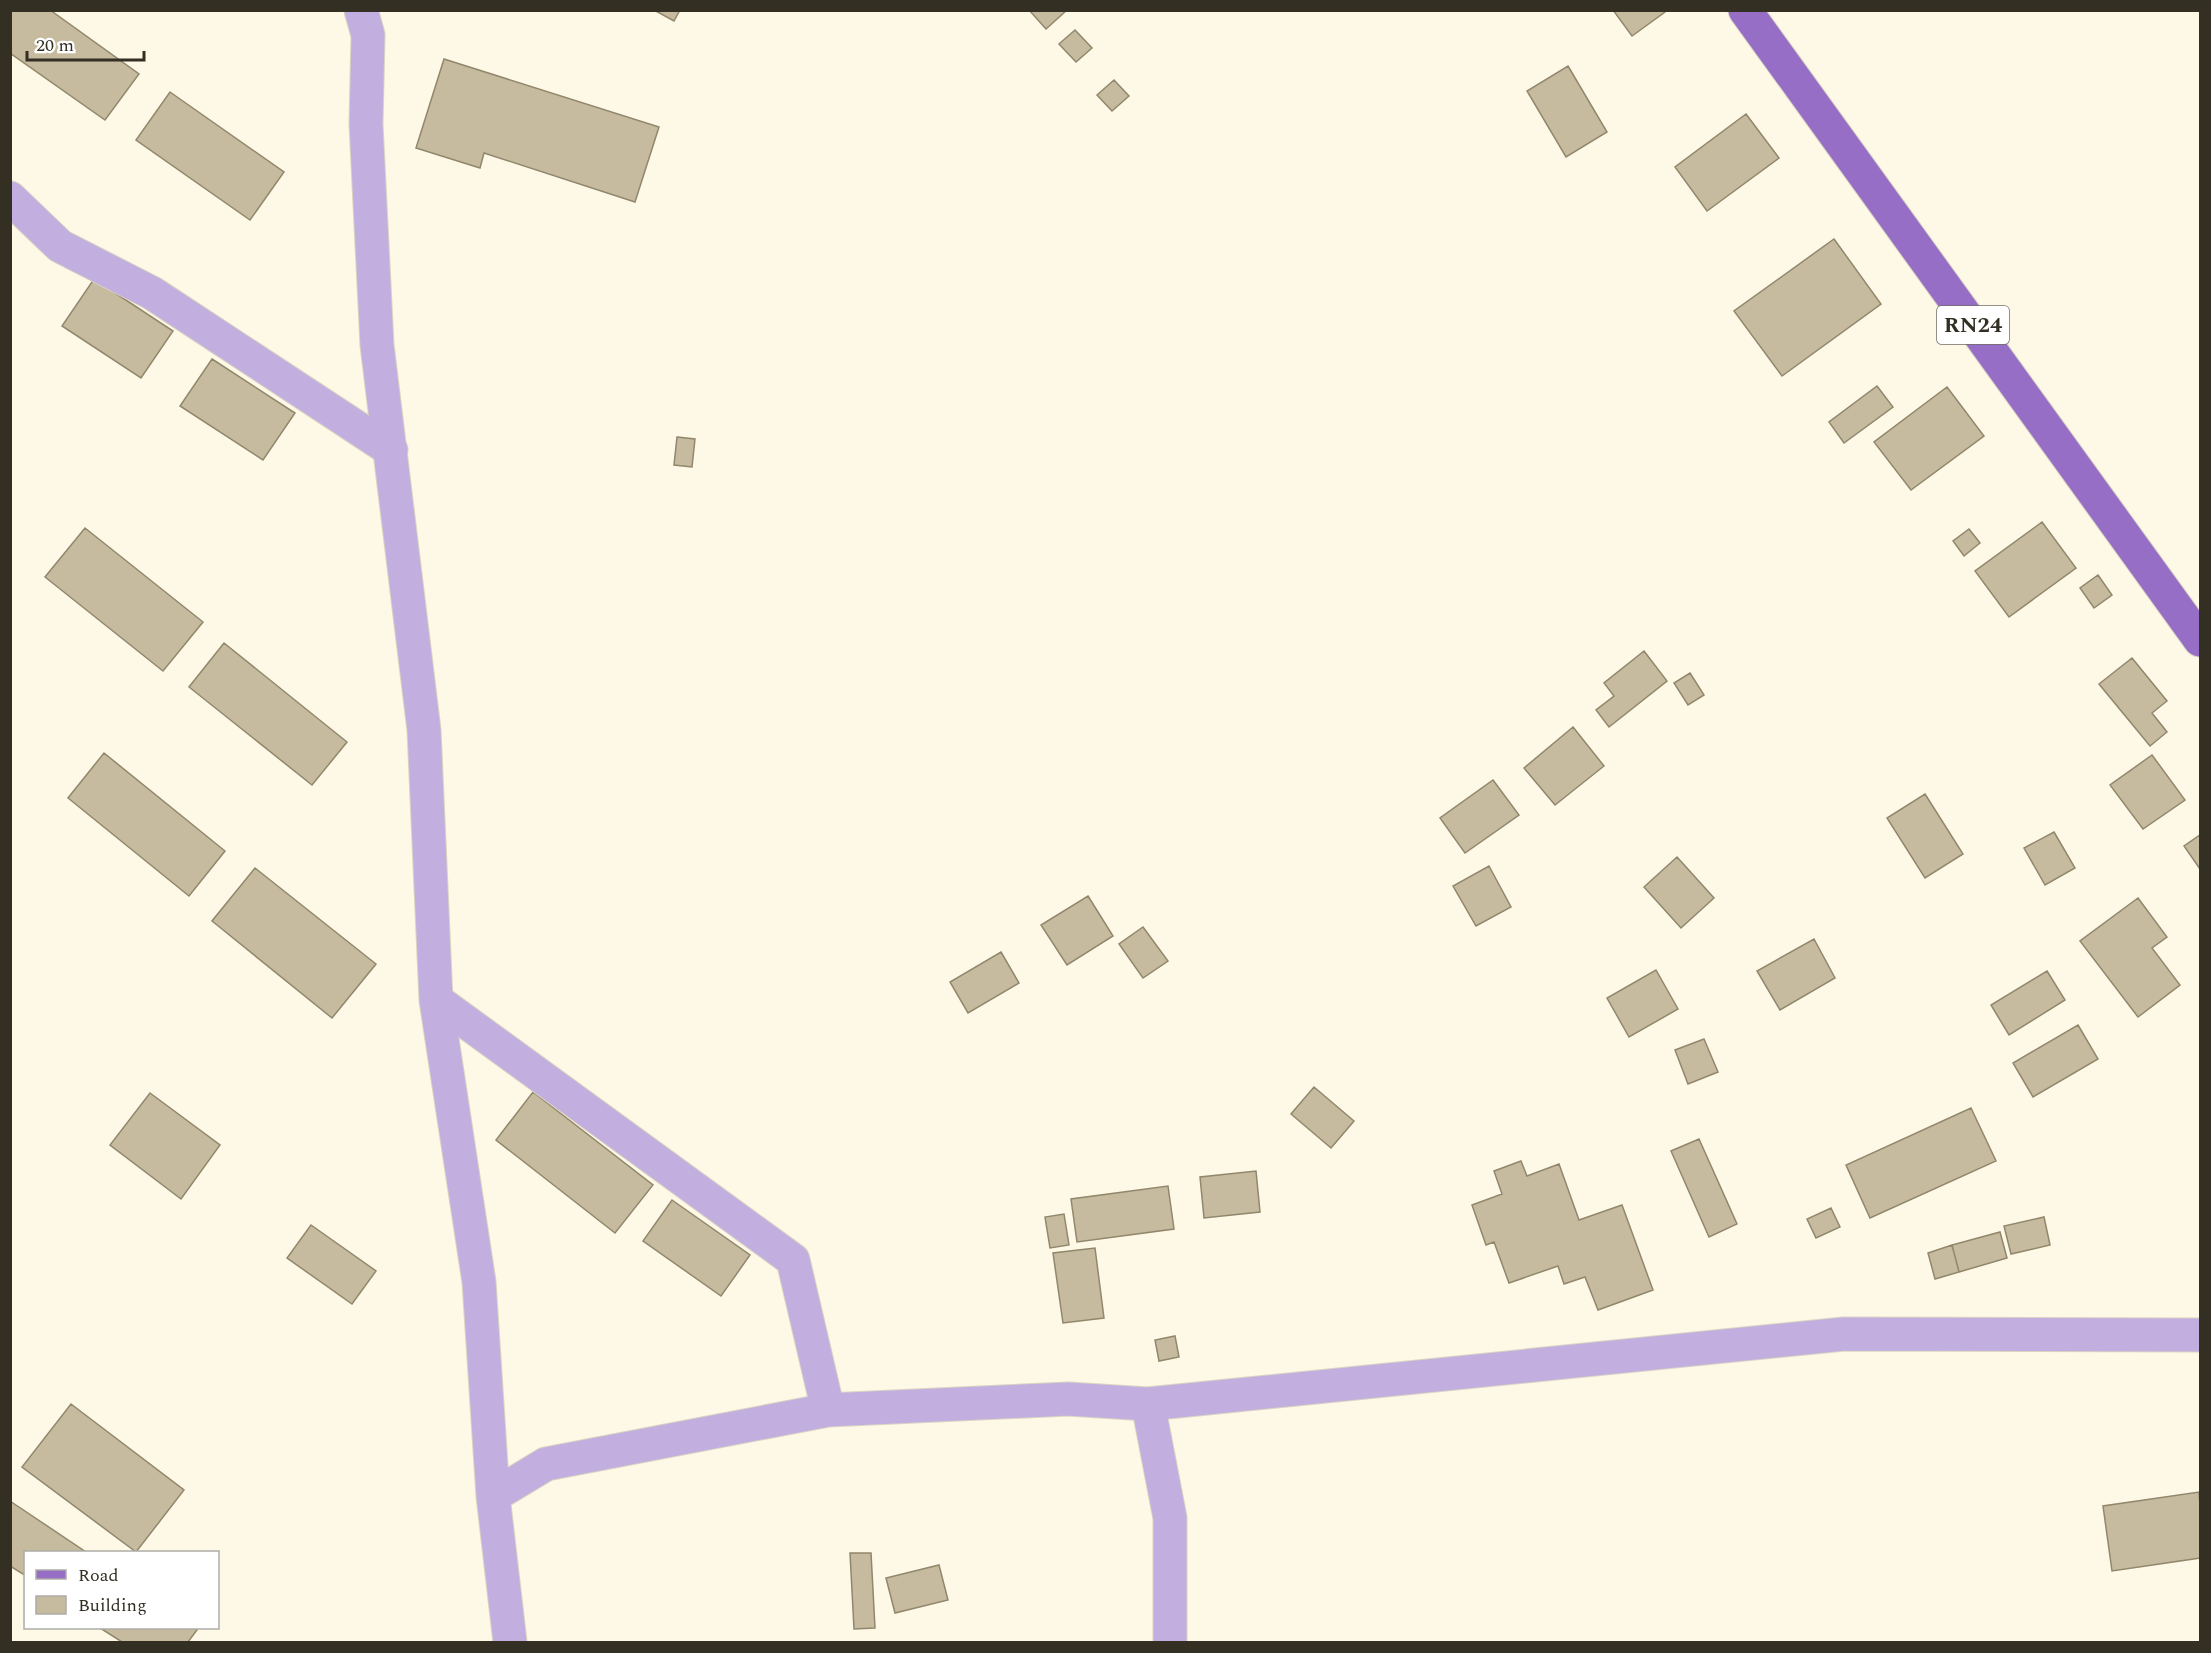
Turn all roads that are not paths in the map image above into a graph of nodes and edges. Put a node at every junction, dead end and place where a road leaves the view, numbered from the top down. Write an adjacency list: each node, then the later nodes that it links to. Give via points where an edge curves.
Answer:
1 (361, 10): 4 (street, via 368,34 366,124 378,345)
2 (1745, 10): 5 (main road, RN24)
3 (10, 198): 4 (street, via 60,246 152,293)
4 (391, 450): 6 (street, via 424,730)
5 (2200, 640)
6 (436, 1000): 9 (street, via 793,1260); 10 (street, via 479,1282)
7 (2200, 1335): 8 (street, via 1844,1334)
8 (1148, 1404): 9 (street, via 1068,1399); 12 (street, via 1170,1518)
9 (828, 1410): 10 (street, via 546,1464)
10 (493, 1496): 11 (street)
11 (510, 1642)
12 (1170, 1642)

